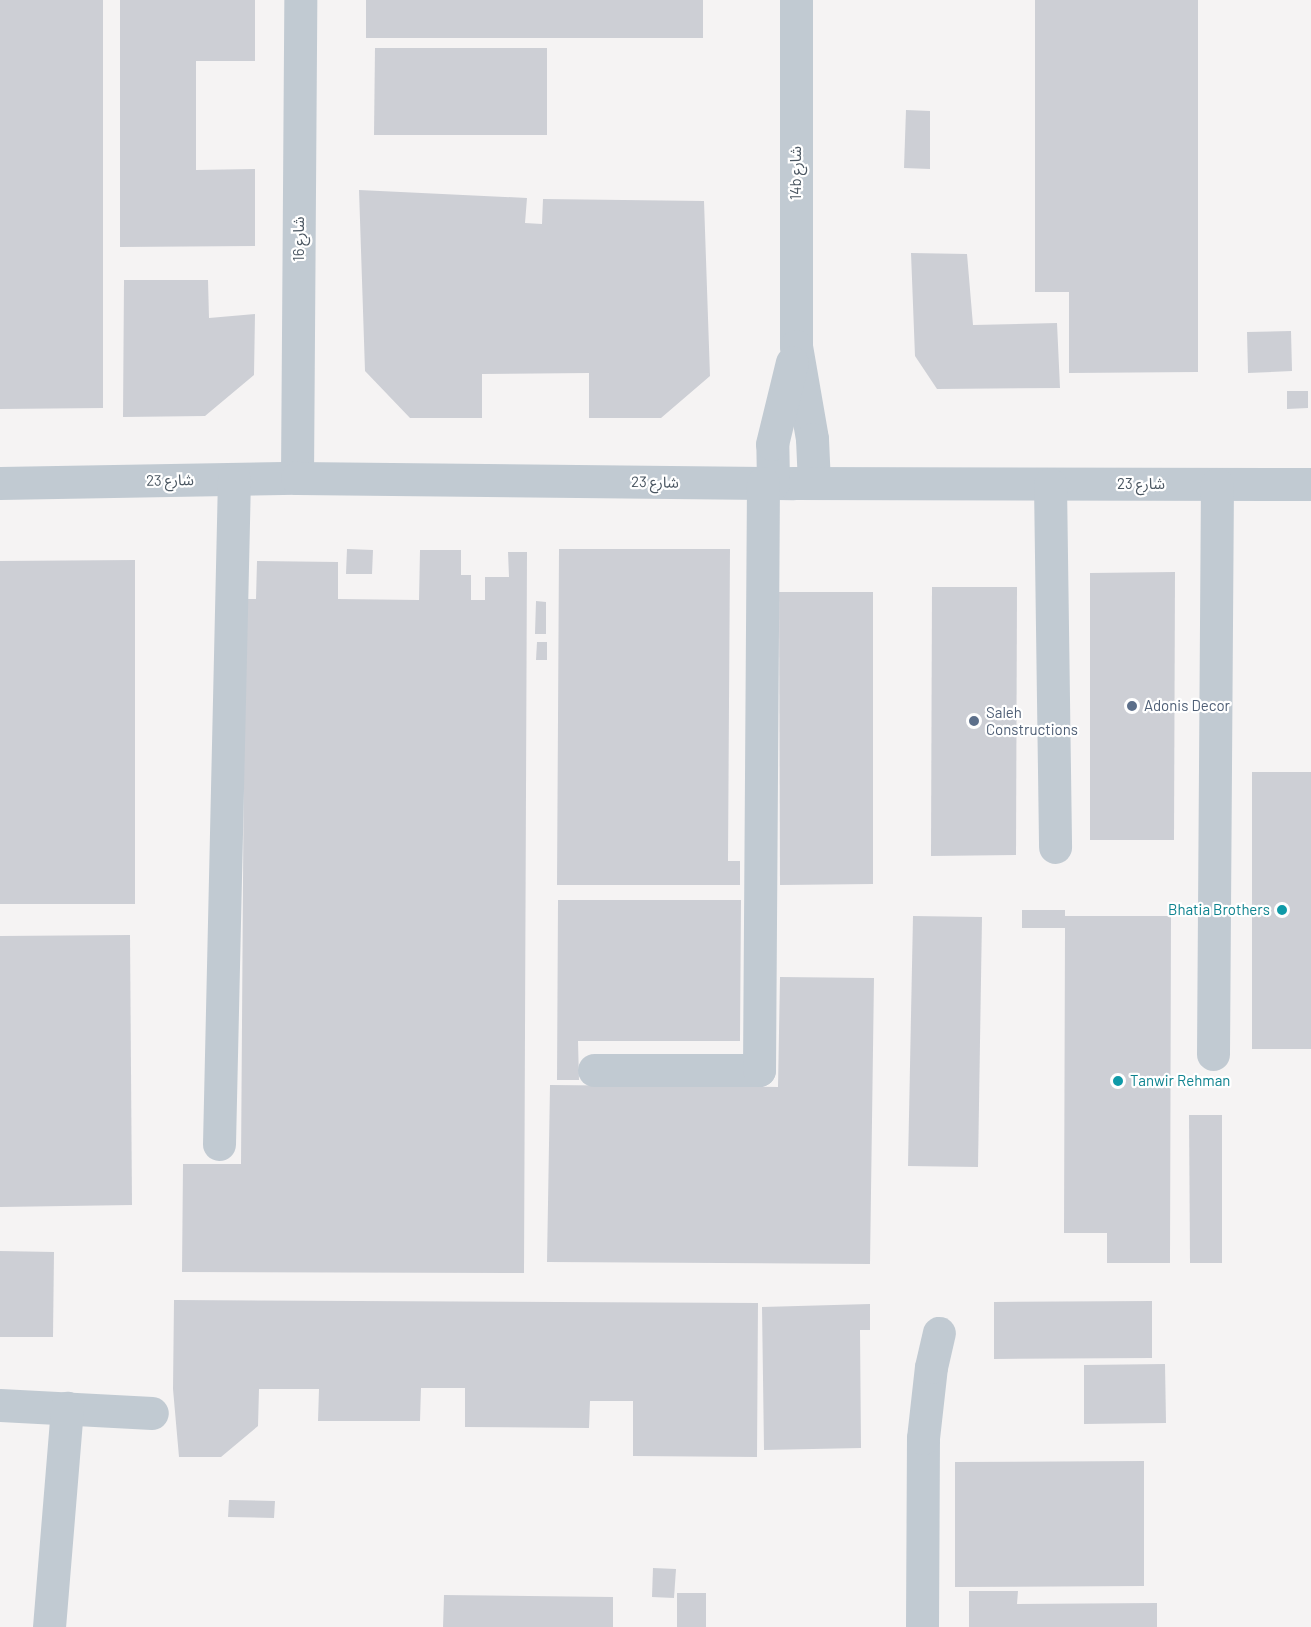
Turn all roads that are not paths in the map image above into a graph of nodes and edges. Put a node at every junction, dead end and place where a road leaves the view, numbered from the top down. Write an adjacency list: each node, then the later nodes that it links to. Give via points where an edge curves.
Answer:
1 (300, 0): 4 (street, شارع 16)
2 (796, 0): 3 (street, 14b شارع)
3 (796, 346): 7 (street, 14b شارع, via 772,444); 8 (street, 14b شارع, via 812,439)
4 (297, 478): 5 (street, شارع 23); 7 (street, شارع 23)
5 (234, 479): 6 (street, شارع 23); 15 (street)
6 (0, 483)
7 (768, 483): 8 (street, شارع 23); 14 (street, 14b شارع, via 759,1070)
8 (814, 483): 9 (street, شارع 23)
9 (1050, 484): 10 (street, شارع 23); 12 (street)
10 (1217, 484): 11 (street, شارع 23); 13 (street)
11 (1311, 484)
12 (1056, 847)
13 (1213, 1054)
14 (594, 1070)
15 (219, 1144)
16 (939, 1333): 21 (street, via 923,1438)
17 (0, 1405): 18 (street)
18 (68, 1408): 19 (street); 20 (street)
19 (152, 1413)
20 (49, 1627)
21 (922, 1627)

